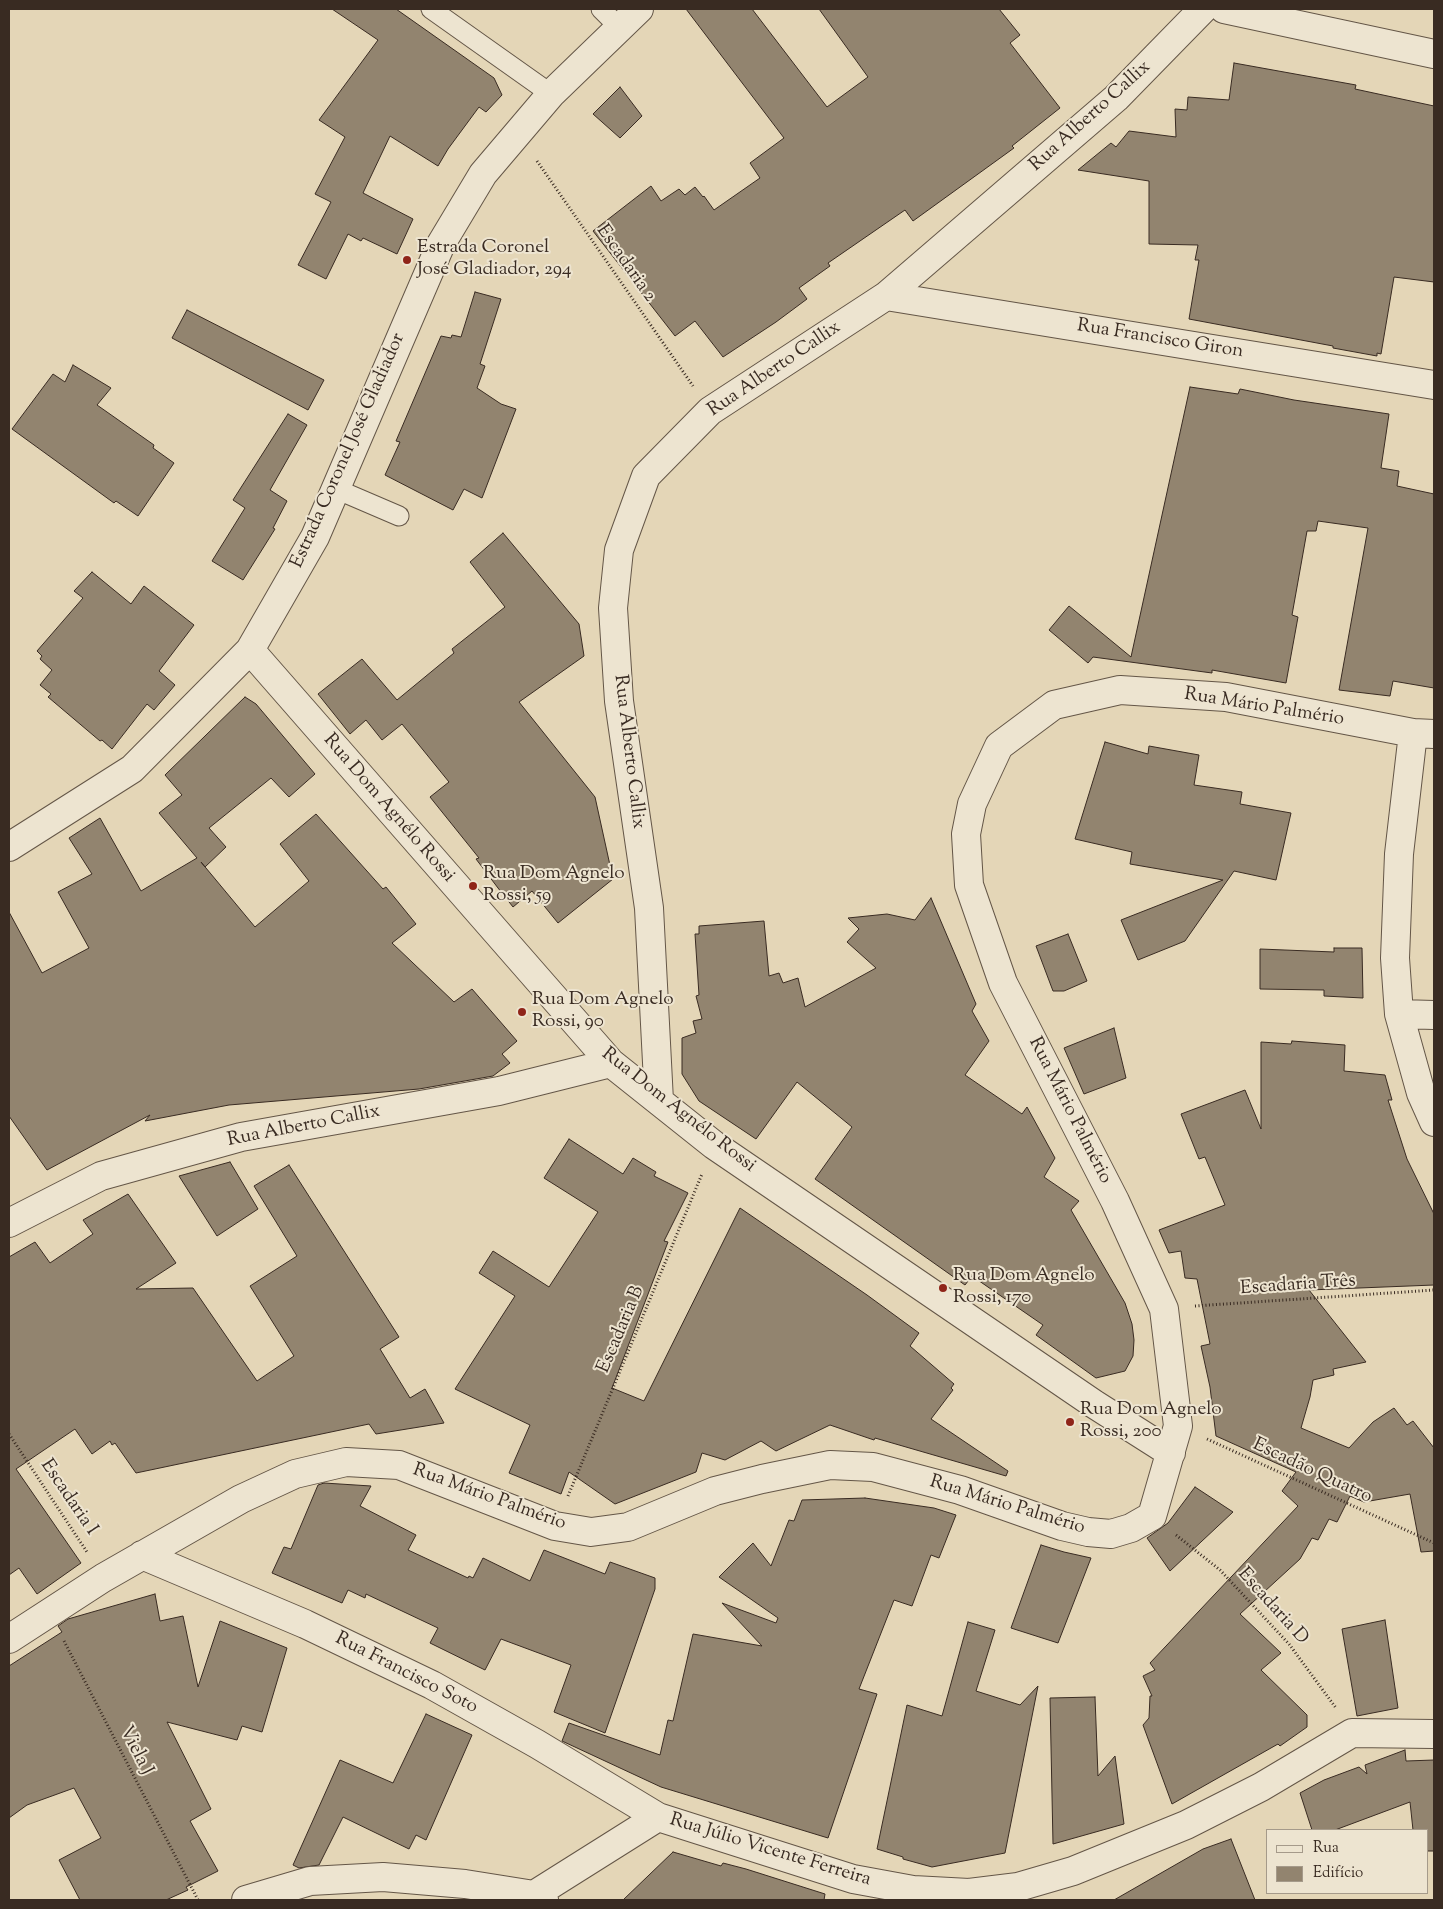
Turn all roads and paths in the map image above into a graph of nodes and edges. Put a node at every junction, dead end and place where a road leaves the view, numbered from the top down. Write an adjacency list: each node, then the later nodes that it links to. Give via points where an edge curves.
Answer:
1 (431, 9): 7 (lane)
2 (639, 9): 5 (street, Estrada Coronel José Gladiador)
3 (1203, 9): 9 (street, Rua Alberto Callix, via 1116,98)
4 (1224, 9): 6 (street)
5 (610, 18): 7 (street, Estrada Coronel José Gladiador)
6 (1434, 54)
7 (551, 94): 8 (street, Estrada Coronel José Gladiador)
8 (518, 134): 11 (path, Escadaria 2); 12 (street, Estrada Coronel José Gladiador, via 483,174 441,244)
9 (886, 296): 10 (street, Rua Francisco Giron); 11 (street, Rua Alberto Callix)
10 (1434, 385)
11 (710, 411): 20 (street, Rua Alberto Callix, via 646,476 619,550 613,608 619,701 649,908)
12 (336, 489): 13 (lane); 14 (street, Estrada Coronel José Gladiador, via 315,537)
13 (399, 516)
14 (250, 650): 16 (street, Estrada Coronel José Gladiador, via 132,769); 19 (street, Rua Dom Agnélo Rossi)
15 (1424, 733): 17 (street, via 1399,854 1395,958); 25 (street, Rua Mário Palmério, via 1226,697 1120,690 1054,705 999,746 972,804 966,834 969,885 1003,983 1115,1201)
16 (9, 847)
17 (1399, 1014): 18 (street); 21 (street, via 1421,1093)
18 (1434, 1015)
19 (611, 1063): 20 (street, Rua Dom Agnélo Rossi); 23 (street, Rua Alberto Callix, via 499,1091 241,1137 101,1176)
20 (659, 1101): 22 (street, Rua Dom Agnélo Rossi)
21 (1434, 1122)
22 (714, 1145): 28 (street, Rua Dom Agnélo Rossi); 30 (path, Escadaria B)
23 (9, 1223)
24 (1434, 1290): 25 (path, Escadaria Três)
25 (1164, 1308): 26 (street, Rua Mário Palmério)
26 (1178, 1426): 28 (street, Rua Mário Palmério); 31 (path, Escadão Quatro)
27 (9, 1434): 33 (path, Escadaria I)
28 (1171, 1453): 29 (street, Rua Mário Palmério)
29 (1152, 1516): 30 (street, Rua Mário Palmério, via 1131,1528 1111,1534 1088,1532 960,1490 873,1466 830,1465 715,1491 628,1527 591,1532); 36 (path, Escadaria D, via 1220,1570 1289,1644 1330,1698)
30 (555, 1526): 32 (street, Rua Mário Palmério, via 399,1465 346,1462 288,1477 241,1499)
31 (1434, 1543)
32 (142, 1555): 33 (street, Rua Mário Palmério); 38 (street, Rua Francisco Soto, via 305,1624 432,1685)
33 (103, 1578): 34 (street, Rua Mário Palmério)
34 (50, 1613): 35 (street, Rua Mário Palmério); 40 (path, Viela J)
35 (9, 1639)
36 (1352, 1734): 37 (street); 38 (street, Rua Júlio Vicente Ferreira, via 1261,1787 1186,1825 1073,1872 1018,1887 970,1893 914,1890 853,1879)
37 (1434, 1734)
38 (658, 1817): 39 (street, Rua Júlio Vicente Ferreira)
39 (539, 1898): 41 (street, Rua Júlio Vicente Ferreira, via 466,1884 383,1877 310,1881)
40 (198, 1900)
41 (246, 1900)

